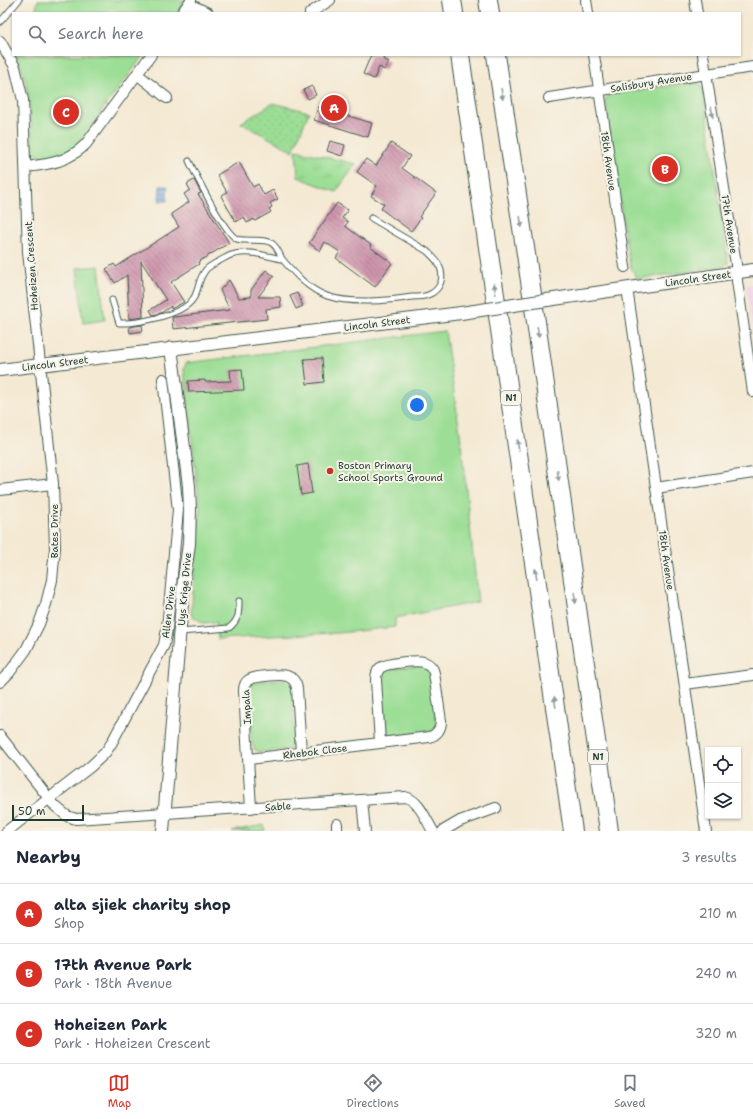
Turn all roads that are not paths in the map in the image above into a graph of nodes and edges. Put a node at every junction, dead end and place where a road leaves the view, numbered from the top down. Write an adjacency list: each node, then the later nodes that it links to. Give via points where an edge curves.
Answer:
1 (19, 0): 15 (lane)
2 (330, 0): 10 (street)
3 (452, 0): 11 (highway)
4 (488, 0): 12 (highway)
5 (586, 0): 13 (street)
6 (695, 0): 14 (street)
7 (190, 2): 8 (street); 9 (street)
8 (183, 12)
9 (206, 12)
10 (312, 12)
11 (454, 12)
12 (490, 12)
13 (588, 12)
14 (697, 12)
15 (0, 22)
16 (0, 41): 29 (street, Hoheizen Crescent, via 15,67 21,89)
17 (150, 56): 23 (street)
18 (460, 56): 53 (highway, N1, one-way to 18)
19 (496, 56): 50 (highway, N1, one-way to 50)
20 (594, 56): 25 (street, 18th Avenue)
21 (703, 56): 24 (street, 17th Avenue)
22 (753, 68): 24 (street, Salisbury Avenue)
23 (137, 74): 26 (street); 29 (street, via 80,150 59,162)
24 (706, 74): 25 (street, Salisbury Avenue); 34 (street, 17th Avenue, one-way to 34)
25 (599, 90): 27 (street, Salisbury Avenue); 32 (street, 18th Avenue)
26 (167, 98)
27 (549, 98)
28 (189, 161): 31 (lane, via 228,232 238,240 273,243)
29 (26, 167): 38 (street, Hoheizen Crescent, via 29,258)
30 (371, 218): 31 (lane, via 427,251 434,258 442,272 442,282 436,290 428,295 393,300 335,298 311,288)
31 (282, 259): 36 (lane, via 239,252 230,255 206,269 200,278 194,298 188,305 155,320 119,323)
32 (625, 267)
33 (753, 270): 34 (street, Lincoln Street)
34 (737, 272): 35 (street, Lincoln Street); 41 (street, 17th Avenue)
35 (627, 288): 37 (street, Lincoln Street, bridge, via 461,313); 44 (street, 18th Avenue)
36 (112, 300)
37 (172, 348): 38 (street, Lincoln Street); 47 (street, Uys Krige Drive, via 190,510)
38 (40, 365): 39 (street, Lincoln Street); 43 (street, Bates Drive)
39 (0, 370)
40 (163, 379): 57 (street, Allen Drive, via 178,510 166,637 161,652 108,749 90,767)
41 (753, 392)
42 (753, 473): 44 (street)
43 (53, 484): 45 (street); 49 (street, Bates Drive, via 55,548 52,580 46,604 26,650)
44 (656, 488): 51 (street, 18th Avenue)
45 (0, 490)
46 (239, 601): 47 (lane, via 236,621 229,628)
47 (180, 632): 61 (street, Uys Krige Drive)
48 (753, 675): 51 (street)
49 (0, 682)
50 (587, 684): 69 (highway, N1); 70 (highway, via 594,703)
51 (684, 684): 71 (street, 18th Avenue)
52 (0, 736): 57 (street, Sable)
53 (560, 741): 67 (highway, via 557,787); 68 (highway, N1)
54 (380, 742): 54 (street, Rhebok Close, via 432,736 440,729 434,673 426,662 385,665 378,672 376,680); 55 (street, Rhebok Close)
55 (301, 752): 56 (street, Rhebok Close); 56 (street, Impala, via 295,682 286,676 256,677 247,681 244,687)
56 (249, 759): 59 (street, Impala)
57 (49, 798): 61 (street, Sable, via 67,816 76,819); 62 (street, Allen Drive)
58 (362, 800): 59 (street, Sable); 64 (street); 65 (street, Sable, via 405,797 413,800)
59 (251, 808): 61 (street, Sable)
60 (496, 808): 66 (street, via 460,821)
61 (164, 814): 63 (street, Uys Krige Drive)
62 (7, 831)
63 (163, 831)
64 (364, 831)
65 (433, 831)
66 (443, 831)
67 (561, 831)
68 (573, 831)
69 (609, 831)
70 (620, 831)
71 (706, 831)

